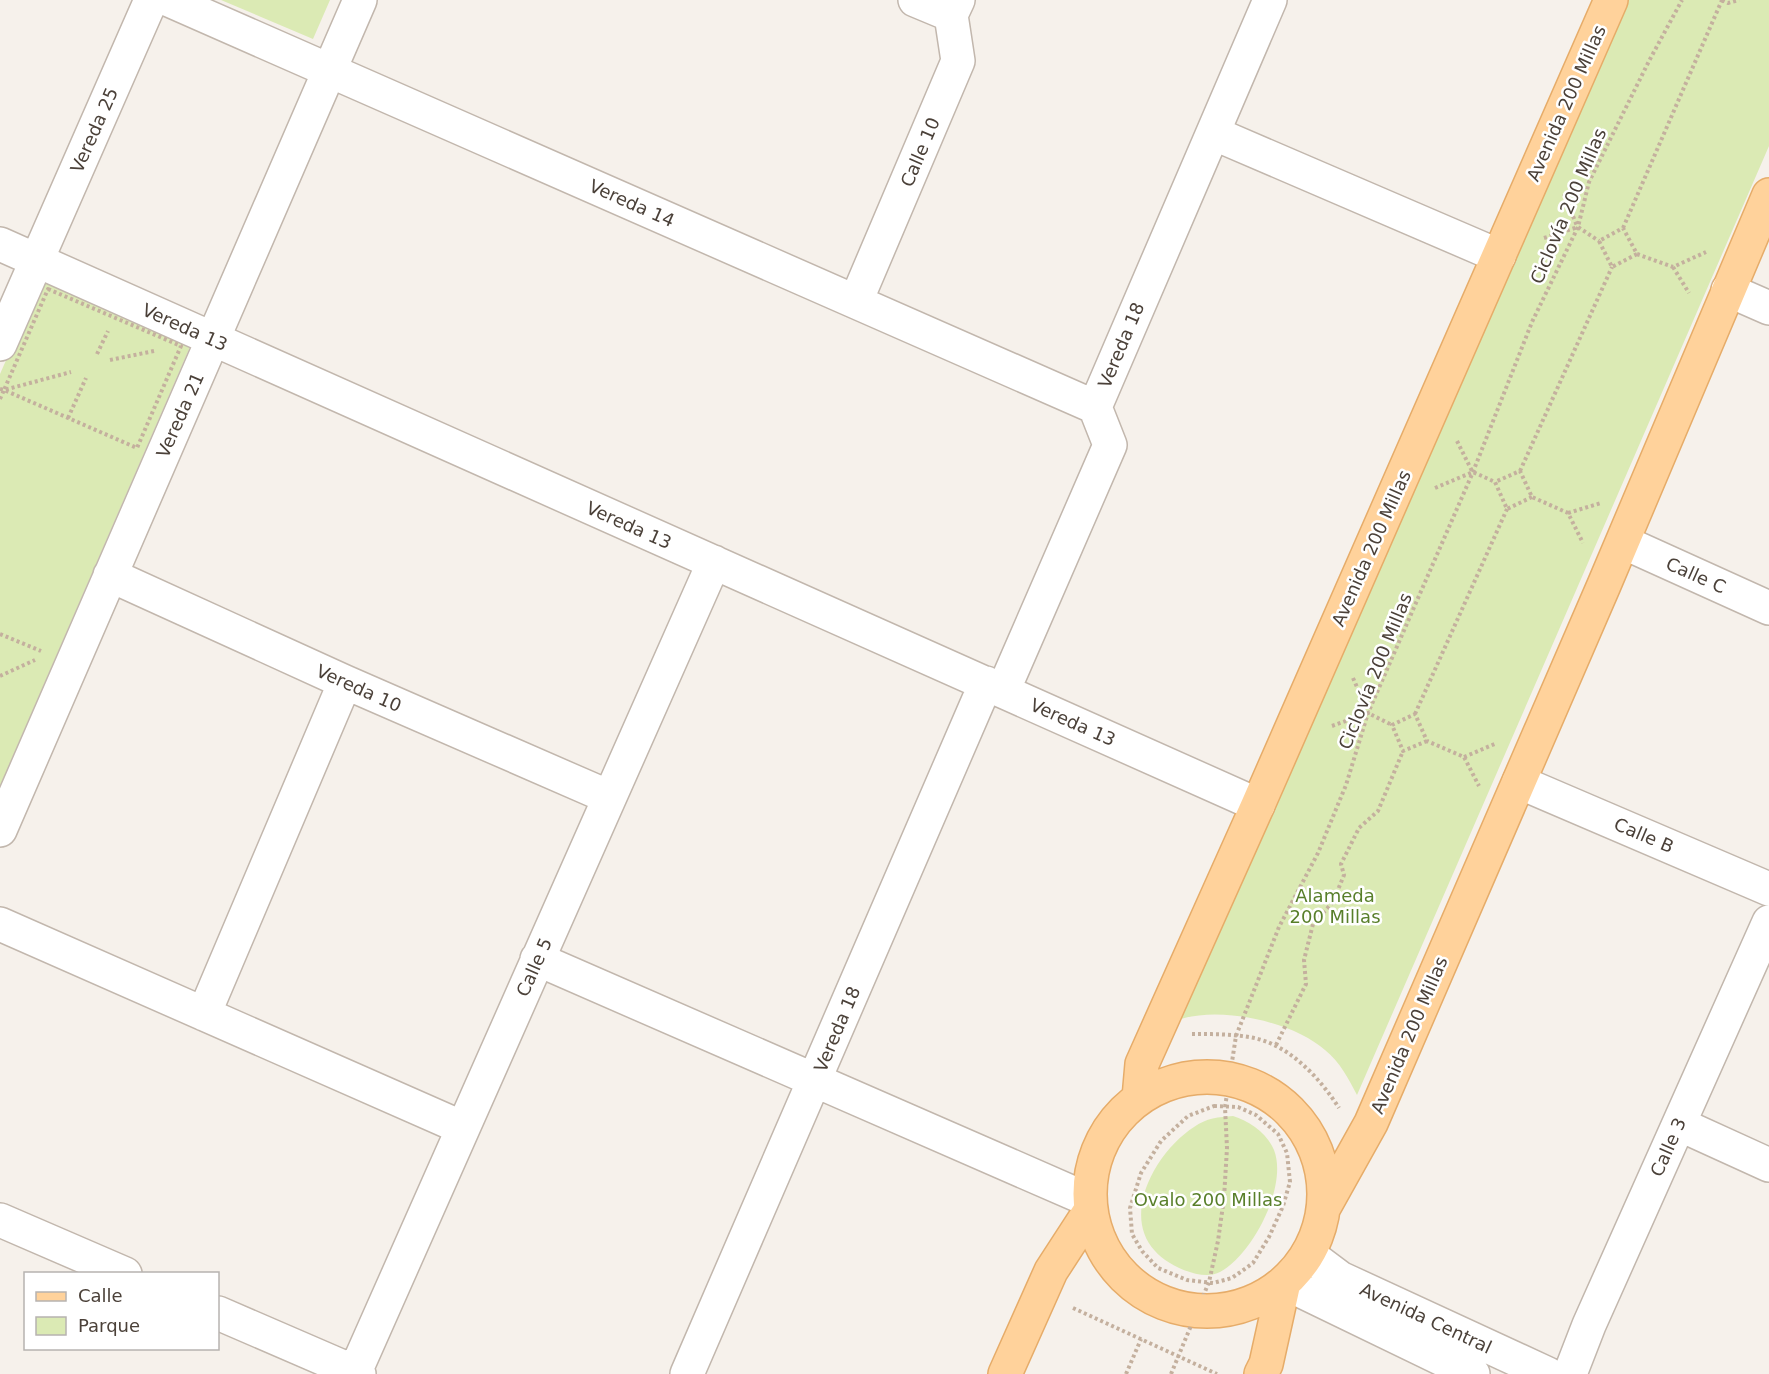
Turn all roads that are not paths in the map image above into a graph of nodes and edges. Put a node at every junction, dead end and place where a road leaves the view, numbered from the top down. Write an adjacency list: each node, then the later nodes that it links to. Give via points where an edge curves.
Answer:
1 (151, 0): 13 (street, Vereda 25)
2 (169, 0): 8 (street, Vereda 14)
3 (360, 0): 8 (street, Vereda 21)
4 (915, 0): 7 (street)
5 (1270, 0): 9 (street, Vereda 18)
6 (1611, 0): 12 (main road, Avenida 200 Millas)
7 (955, 8): 15 (street, Calle 10, via 958,61)
8 (329, 71): 15 (street, Vereda 14); 17 (street, Vereda 21)
9 (1213, 133): 12 (street); 19 (street, Vereda 18)
10 (1769, 195): 14 (main road, Avenida 200 Millas)
11 (0, 244): 13 (street, Vereda 13)
12 (1500, 254): 28 (main road, Avenida 200 Millas)
13 (36, 261): 17 (street, Vereda 13); 18 (street, Vereda 25)
14 (1728, 290): 16 (street); 20 (main road, Avenida 200 Millas)
15 (856, 301): 19 (street, Vereda 14)
16 (1769, 308)
17 (213, 339): 21 (street, Vereda 13); 22 (street, Vereda 21)
18 (0, 344)
19 (1095, 407): 25 (street, Vereda 18, via 1110,445)
20 (1623, 542): 23 (street, Calle C); 26 (main road, Avenida 200 Millas)
21 (714, 562): 25 (street, Vereda 13); 27 (street, Calle 5)
22 (110, 576): 24 (street, Vereda 10); 29 (street, Vereda 21)
23 (1769, 608)
24 (345, 682): 27 (street, Vereda 10); 34 (street)
25 (994, 687): 28 (street, Vereda 13); 35 (street, Vereda 18)
26 (1519, 782): 30 (street, Calle B); 41 (main road, Avenida 200 Millas, via 1371,1123)
27 (609, 797): 33 (street, Calle 5)
28 (1258, 805): 36 (main road, Avenida 200 Millas, via 1142,1064)
29 (0, 830)
30 (1769, 889)
31 (1769, 922): 37 (street, Calle 3)
32 (0, 924): 34 (street)
33 (537, 959): 35 (street); 38 (street, Calle 5)
34 (204, 1014): 38 (street)
35 (814, 1080): 40 (street); 48 (street, Vereda 18)
36 (1139, 1098): 40 (main road, via 1115,1121 1099,1148 1090,1179); 41 (main road, via 1167,1084 1199,1077 1227,1093 1261,1089 1287,1107 1308,1132 1321,1161)
37 (1679, 1124): 39 (street); 53 (street, Calle 3)
38 (463, 1128): 47 (street, Calle 5)
39 (1769, 1165)
40 (1090, 1206): 45 (main road, via 1099,1242 1116,1269 1139,1291 1168,1306 1203,1297 1232,1309); 49 (main road, via 1051,1271)
41 (1323, 1209): 43 (main road)
42 (0, 1220): 44 (street)
43 (1308, 1254): 45 (main road); 52 (street, Avenida Central, via 1340,1278)
44 (120, 1272)
45 (1285, 1286): 50 (main road); 51 (street, Avenida Central)
46 (219, 1313): 47 (street)
47 (357, 1373)
48 (687, 1374)
49 (1005, 1374)
50 (1261, 1374)
51 (1473, 1374)
52 (1548, 1374)
53 (1570, 1374)

